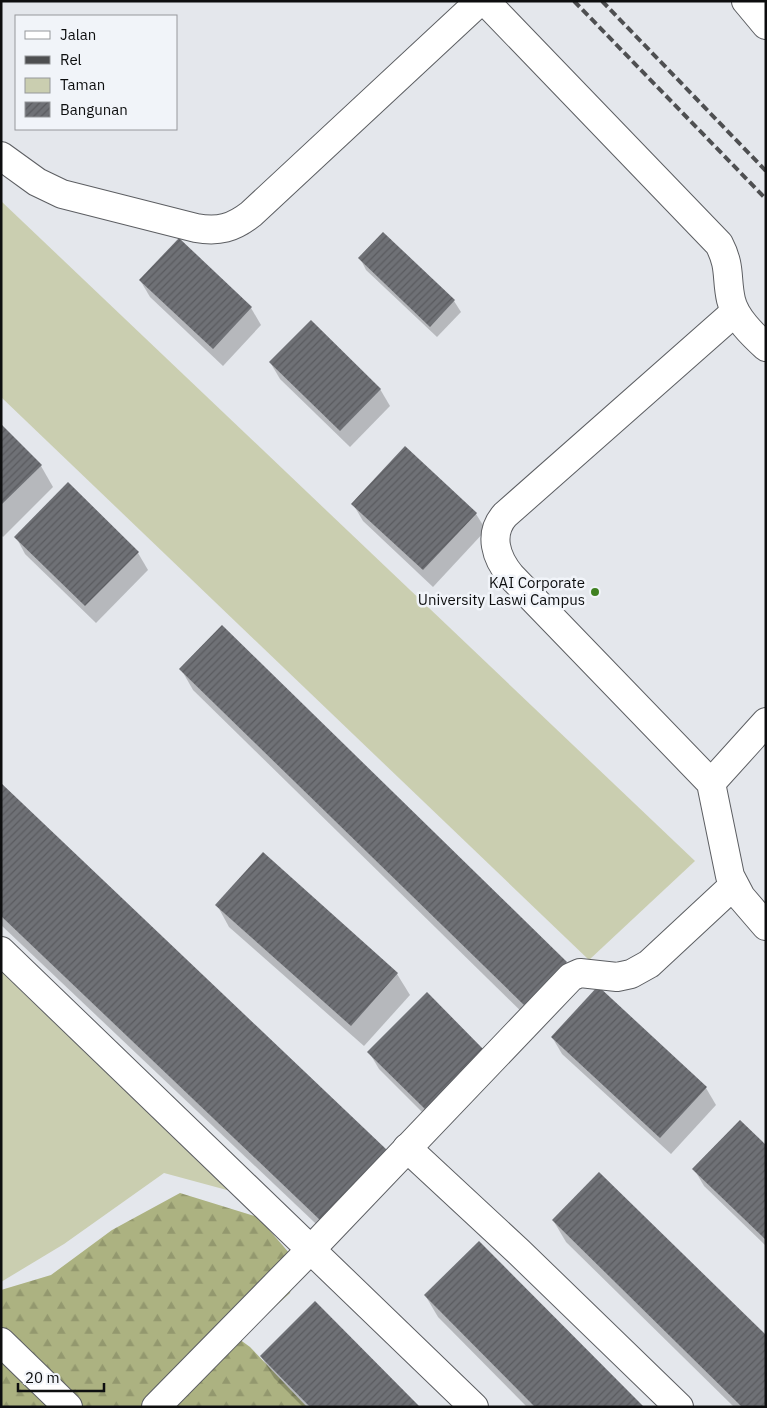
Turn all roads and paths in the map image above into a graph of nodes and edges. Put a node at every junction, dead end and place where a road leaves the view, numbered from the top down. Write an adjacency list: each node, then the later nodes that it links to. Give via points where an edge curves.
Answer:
1 (480, 1): 3 (lane, via 251,214 227,229 205,229 62,194 37,182)
2 (485, 1): 4 (lane, via 719,244 727,260)
3 (1, 156)
4 (735, 312): 5 (lane); 7 (lane, via 505,515 495,535 500,560 511,576)
5 (766, 347)
6 (766, 722): 7 (lane)
7 (711, 783): 8 (lane)
8 (734, 885): 9 (lane); 11 (lane, via 637,971 617,977 580,973 571,977)
9 (766, 926)
10 (1, 951): 12 (lane)
11 (407, 1148): 12 (lane); 17 (lane)
12 (310, 1250): 15 (lane); 16 (lane)
13 (1, 1342): 14 (lane)
14 (68, 1407)
15 (156, 1407)
16 (474, 1407)
17 (679, 1407)

